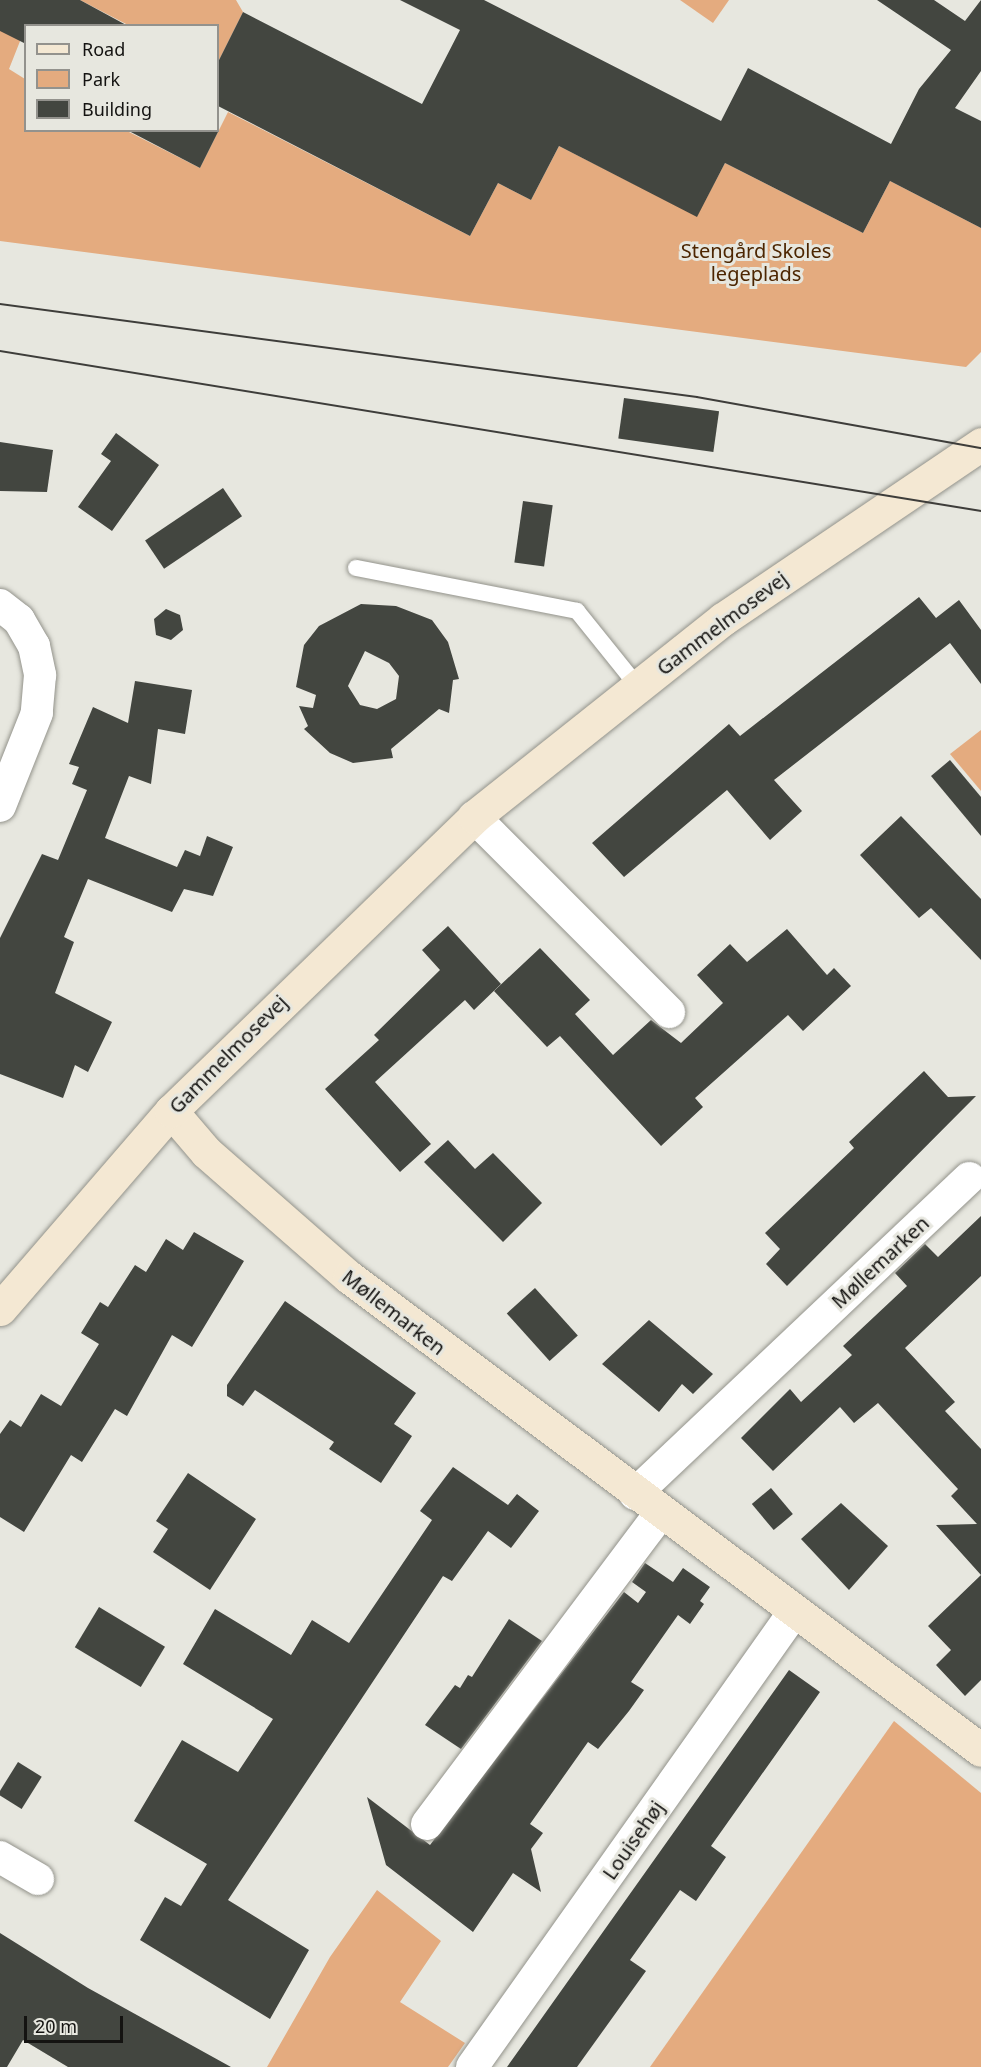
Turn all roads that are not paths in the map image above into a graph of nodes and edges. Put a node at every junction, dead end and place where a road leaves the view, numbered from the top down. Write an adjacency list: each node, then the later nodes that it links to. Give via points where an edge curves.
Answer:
1 (981, 444): 4 (street, Gammelmosevej, via 839,536)
2 (356, 568): 4 (lane, via 577,611)
3 (0, 604): 5 (street, via 19,620 34,646 40,675 37,713)
4 (638, 687): 6 (street, Gammelmosevej)
5 (0, 806)
6 (474, 817): 7 (street); 8 (street, Gammelmosevej)
7 (669, 1012)
8 (171, 1111): 10 (street, Gammelmosevej); 11 (street, Møllemarken, via 206,1152 349,1277)
9 (969, 1178): 11 (street, Møllemarken)
10 (0, 1309)
11 (635, 1494): 12 (street, Møllemarken)
12 (660, 1514): 13 (street, Møllemarken); 15 (street)
13 (794, 1612): 14 (street, Møllemarken); 18 (street, Louisehøj)
14 (979, 1746)
15 (427, 1824)
16 (0, 1857): 17 (street)
17 (38, 1879)
18 (472, 2067)

